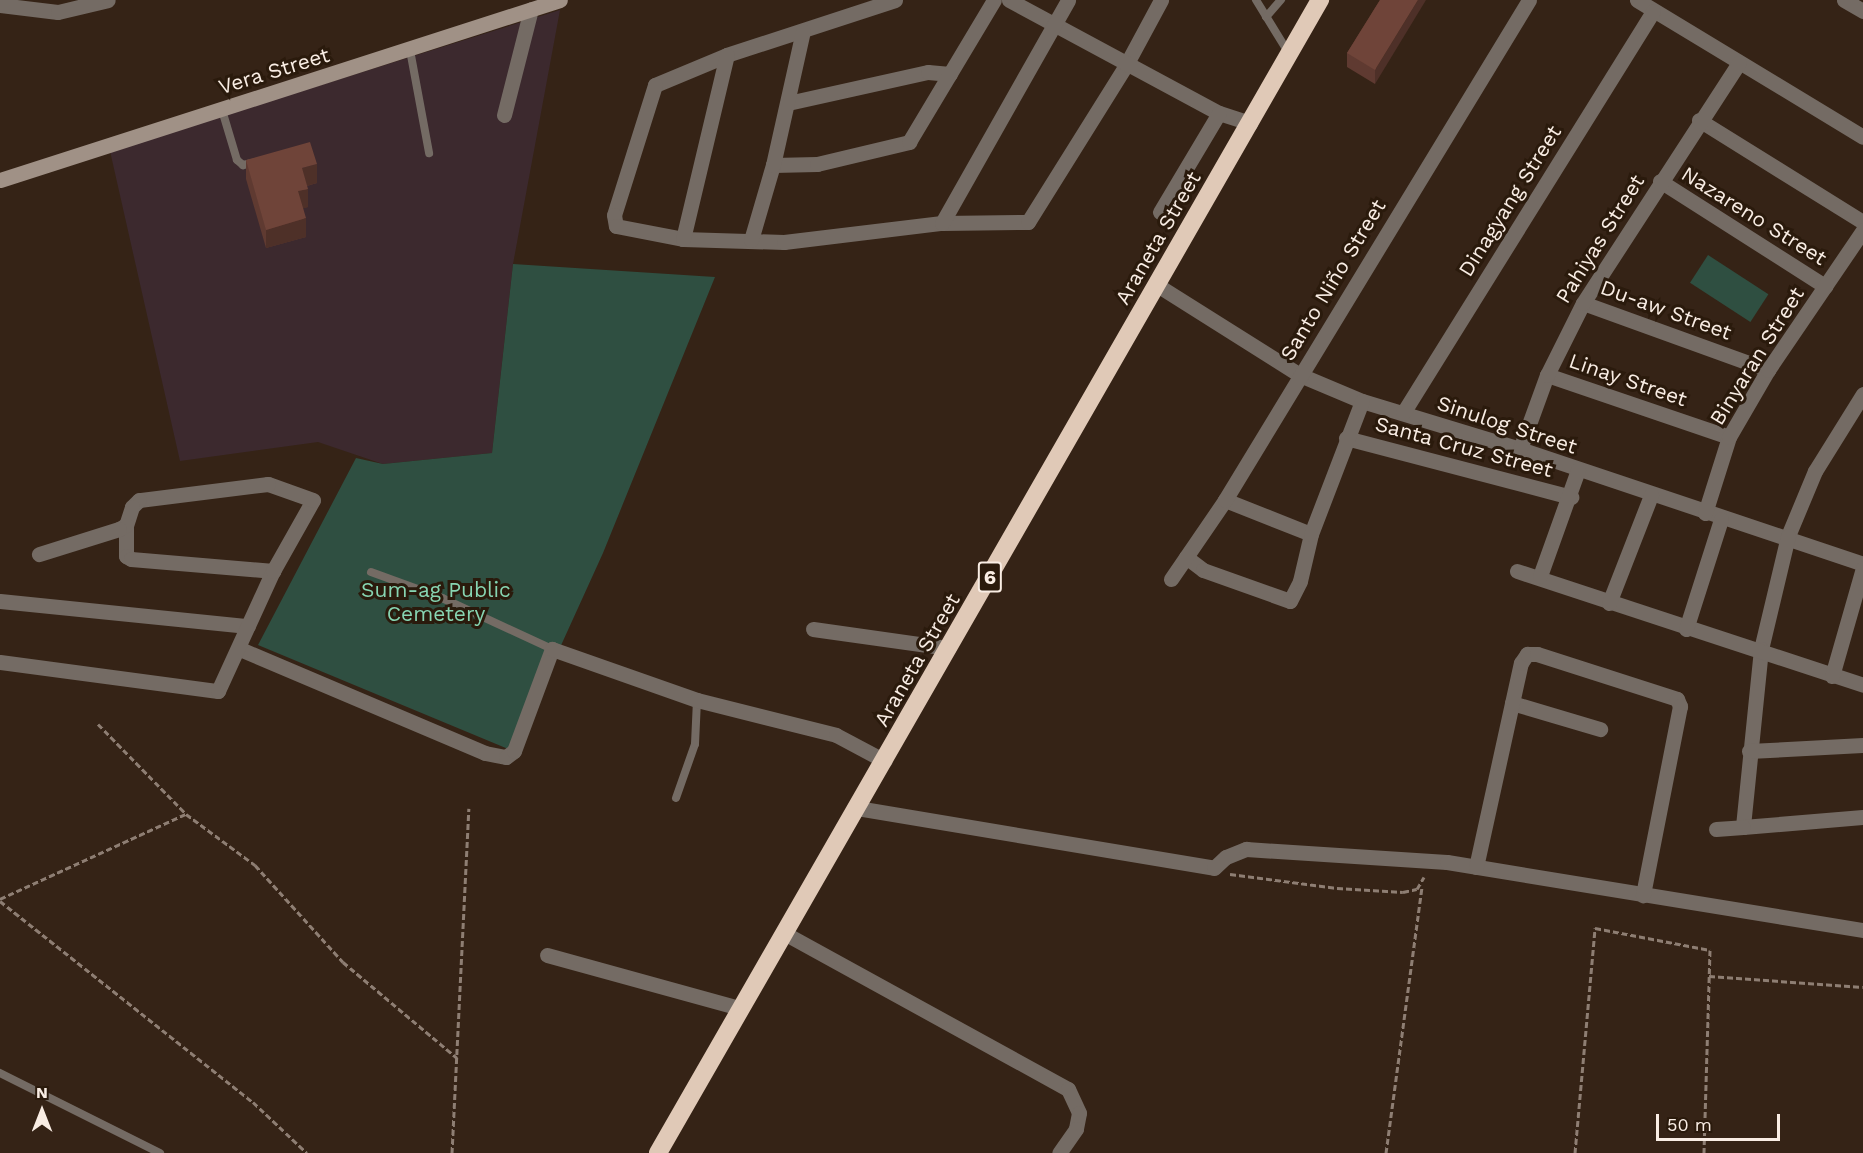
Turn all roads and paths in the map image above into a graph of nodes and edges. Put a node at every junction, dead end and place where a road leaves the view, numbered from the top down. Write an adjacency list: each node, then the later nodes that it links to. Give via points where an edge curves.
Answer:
1 (108, 0): 14 (street, via 58,12)
2 (560, 0): 15 (street, Vera Street)
3 (894, 0): 20 (street)
4 (994, 0): 26 (street)
5 (1009, 0): 19 (street)
6 (1068, 0): 19 (street)
7 (1161, 0): 25 (street)
8 (1256, 0): 18 (lane)
9 (1281, 0): 18 (lane)
10 (1320, 0): 22 (highway, Araneta Street / 6)
11 (1529, 0): 49 (street, Santo Niño Street)
12 (1637, 0): 16 (street)
13 (1844, 0): 17 (street)
14 (0, 5)
15 (531, 9): 21 (street, Vera Street); 30 (street)
16 (1653, 11): 24 (street); 53 (street, Dinagyang Street)
17 (1863, 11)
18 (1266, 17): 22 (lane)
19 (1054, 24): 25 (street); 41 (street)
20 (803, 31): 23 (street); 27 (street)
21 (410, 51): 28 (street, Vera Street); 34 (lane)
22 (1289, 54): 32 (highway, Araneta Street / 6)
23 (727, 56): 43 (street); 43 (street, via 655,85 614,215 616,226 625,230)
24 (1739, 63): 31 (street, Pahiyas Street); 33 (street)
25 (1126, 65): 29 (street); 41 (street, via 1032,218 1022,223)
26 (950, 74): 27 (street, via 928,72); 36 (street, via 909,142 817,164)
27 (788, 103): 36 (street)
28 (222, 110): 35 (lane, via 237,160 243,165); 37 (street, Vera Street)
29 (1219, 114): 32 (street); 39 (street)
30 (504, 115)
31 (1699, 120): 38 (street, Pahiyas Street); 40 (street)
32 (1250, 123): 45 (highway, Araneta Street / 6)
33 (1863, 137)
34 (429, 153)
35 (264, 160)
36 (773, 165): 44 (street)
37 (0, 180)
38 (1660, 181): 46 (street, Nazareno Street); 47 (street, Pahiyas Street)
39 (1160, 212)
40 (1863, 222)
41 (942, 223): 44 (street, via 819,240)
42 (1863, 230): 46 (street, Binyaran Street)
43 (684, 239): 44 (street)
44 (751, 240)
45 (1157, 285): 49 (street, Sinulog Street); 80 (highway, Araneta Street / 6)
46 (1825, 286): 48 (street, Binyaran Street)
47 (1584, 303): 48 (street, Du-aw Street); 50 (street, Pahiyas Street)
48 (1768, 370): 54 (street, Binyaran Street)
49 (1300, 375): 52 (street, Sinulog Street); 60 (street, Santo Niño Street)
50 (1547, 375): 54 (street, Linay Street); 56 (street, Pahiyas Street)
51 (1863, 394): 65 (street, via 1815,471)
52 (1362, 401): 53 (street, Sinulog Street); 55 (street)
53 (1402, 413): 56 (street, Sinulog Street)
54 (1729, 437): 61 (street, Binyaran Street)
55 (1346, 438): 59 (street, Santa Cruz Street); 64 (street)
56 (1520, 448): 57 (street, Sinulog Street)
57 (1578, 470): 58 (street, Sinulog Street); 59 (street)
58 (1651, 495): 61 (street, Sinulog Street); 75 (street)
59 (1571, 498): 72 (street)
60 (1224, 500): 64 (street); 67 (street, Santo Niño Street)
61 (1705, 513): 62 (street, Sinulog Street)
62 (1721, 519): 65 (street, Sinulog Street); 78 (street)
63 (126, 525): 66 (street); 70 (street, via 126,556 131,559); 70 (street, via 139,500 258,484 278,485 313,500)
64 (1311, 534): 67 (street, via 1300,581 1290,602 1203,570)
65 (1788, 536): 68 (street, Sinulog Street); 81 (street)
66 (39, 554)
67 (1186, 557): 73 (street, Santo Niño Street)
68 (1863, 566): 84 (street)
69 (1517, 571): 72 (street)
70 (273, 572): 76 (street)
71 (371, 572): 82 (lane, via 442,598)
72 (1540, 576): 75 (street)
73 (1171, 579)
74 (0, 601): 76 (street)
75 (1609, 603): 78 (street)
76 (248, 626): 79 (street)
77 (813, 629): 80 (street)
78 (1686, 629): 81 (street)
79 (240, 648): 82 (street, via 485,753 506,757 514,751); 83 (street, via 218,691)
80 (949, 648): 92 (highway, Araneta Street / 6)
81 (1761, 648): 84 (street); 91 (street)
82 (552, 649): 86 (street)
83 (0, 662)
84 (1832, 676): 85 (street)
85 (1863, 685)
86 (697, 700): 92 (street, via 836,735); 93 (lane, via 695,744)
87 (1512, 703): 89 (street); 101 (street); 104 (street, via 1527,654 1670,693 1677,699 1680,706)
88 (98, 724): 96 (path)
89 (1600, 729)
90 (1863, 744): 91 (street)
91 (1749, 751): 98 (street)
92 (885, 761): 95 (highway, Araneta Street / 6)
93 (676, 798)
94 (469, 808): 112 (path)
95 (857, 808): 102 (street); 107 (highway, Araneta Street / 6)
96 (186, 814): 105 (path); 112 (path, via 255,865 343,962)
97 (1863, 817): 98 (street)
98 (1743, 827): 99 (street)
99 (1716, 829)
100 (1427, 862): 101 (street); 102 (street, via 1246,849 1226,857); 103 (path)
101 (1476, 867): 104 (street)
102 (1214, 868): 103 (path, via 1241,877 1349,889 1403,892)
103 (1422, 885): 119 (path)
104 (1642, 895): 106 (street)
105 (0, 900): 115 (path, via 253,1102)
106 (1863, 930)
107 (784, 933): 111 (highway, Araneta Street / 6); 118 (street, via 1068,1089 1079,1113 1076,1129)
108 (547, 955): 111 (street)
109 (1710, 976): 110 (path); 120 (path, via 1710,950 1595,928); 121 (path)
110 (1863, 987)
111 (740, 1008): 117 (highway, Araneta Street / 6)
112 (457, 1058): 116 (path)
113 (0, 1073): 114 (lane)
114 (160, 1153)
115 (307, 1153)
116 (452, 1153)
117 (657, 1153)
118 (1059, 1153)
119 (1386, 1153)
120 (1575, 1153)
121 (1704, 1153)

